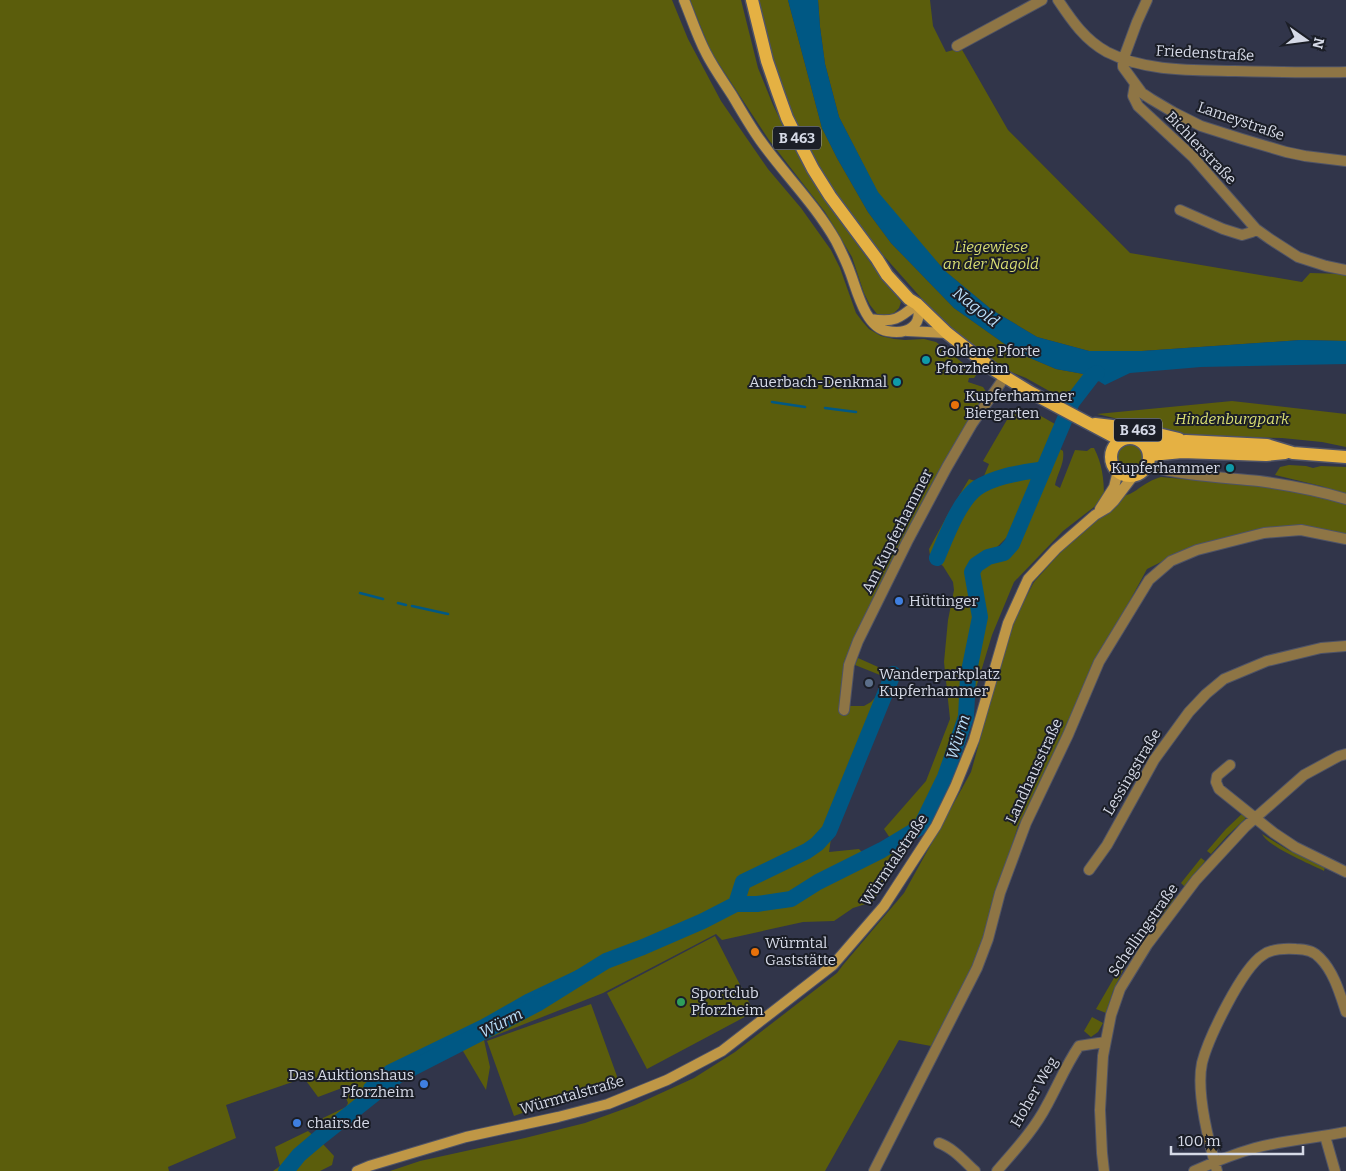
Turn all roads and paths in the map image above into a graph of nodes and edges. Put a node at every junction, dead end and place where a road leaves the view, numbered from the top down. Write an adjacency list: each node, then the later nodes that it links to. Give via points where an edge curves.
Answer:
1 (684, 0): 15 (main road, via 706,53 759,140 835,240)
2 (752, 0): 14 (main road, B 463, via 778,94 813,169 887,275)
3 (1042, 0): 6 (street)
4 (1058, 0): 7 (street, Friedenstraße, via 1076,27 1091,41)
5 (1148, 0): 7 (street)
6 (957, 46)
7 (1123, 60): 8 (street, Friedenstraße, via 1174,68); 9 (street, Lameystraße)
8 (1346, 72)
9 (1135, 84): 10 (street, Lameystraße, via 1151,99 1202,126 1286,152); 12 (street, Bichlerstraße, via 1133,96 1138,106 1192,157)
10 (1346, 161)
11 (1180, 210): 12 (street, via 1242,234)
12 (1256, 229): 13 (street, Bichlerstraße, via 1298,257)
13 (1346, 270)
14 (917, 304): 15 (main road, via 894,320); 16 (main road, via 919,317); 17 (main road, B 463)
15 (870, 319): 16 (main road, via 884,331)
16 (906, 331): 17 (main road)
17 (946, 333): 18 (main road, B 463)
18 (1004, 378): 19 (main road, B 463); 31 (street, Am Kupferhammer, via 947,467 858,641 850,664)
19 (1086, 422): 20 (main road, B 463, via 1137,429); 21 (main road)
20 (1186, 441): 22 (main road, B 463, via 1267,445); 23 (main road, via 1156,446)
21 (1117, 444): 23 (main road, via 1126,438 1139,439 1144,443); 25 (main road, via 1111,454)
22 (1293, 453): 23 (main road, B 463, via 1266,456 1182,452); 24 (main road, B 463)
23 (1148, 456): 26 (main road, via 1141,473); 27 (street, via 1165,471 1305,488)
24 (1346, 457)
25 (1118, 471): 26 (main road); 28 (main road, Würmtalstraße, via 1114,487)
26 (1133, 476): 28 (main road, Würmtalstraße, via 1114,501)
27 (1346, 499)
28 (1095, 515): 43 (main road, Würmtalstraße, via 1028,579 1008,622 974,740 936,826 884,906 833,965 722,1050 667,1080 608,1104 466,1137)
29 (1346, 539): 44 (street, Landhausstraße, via 1300,530 1264,533 1197,550 1171,562 1149,580 1100,662 1026,823 977,968)
30 (1346, 646): 35 (street, Lessingstraße, via 1321,648 1267,661 1224,679 1206,694 1154,760 1107,845)
31 (844, 710)
32 (1346, 754): 34 (street, Schellingstraße, via 1304,775)
33 (1230, 765): 34 (street, via 1217,776 1219,789)
34 (1255, 818): 36 (street, via 1295,847); 38 (street, Schellingstraße, via 1196,880 1147,945 1120,989)
35 (1089, 870)
36 (1346, 872)
37 (1346, 1012): 42 (street, via 1327,967 1312,952 1276,950 1263,954 1251,965 1224,1012 1202,1064 1201,1098)
38 (1106, 1042): 46 (street, Hoher Weg, via 1079,1046 1042,1114); 47 (street, Schellingstraße, via 1100,1110)
39 (1346, 1132): 40 (street)
40 (1325, 1136): 42 (street, via 1255,1148); 49 (street)
41 (939, 1143): 45 (street, via 946,1145)
42 (1216, 1166): 48 (street)
43 (357, 1171)
44 (874, 1171)
45 (974, 1171)
46 (997, 1171)
47 (1104, 1171)
48 (1194, 1171)
49 (1335, 1171)

